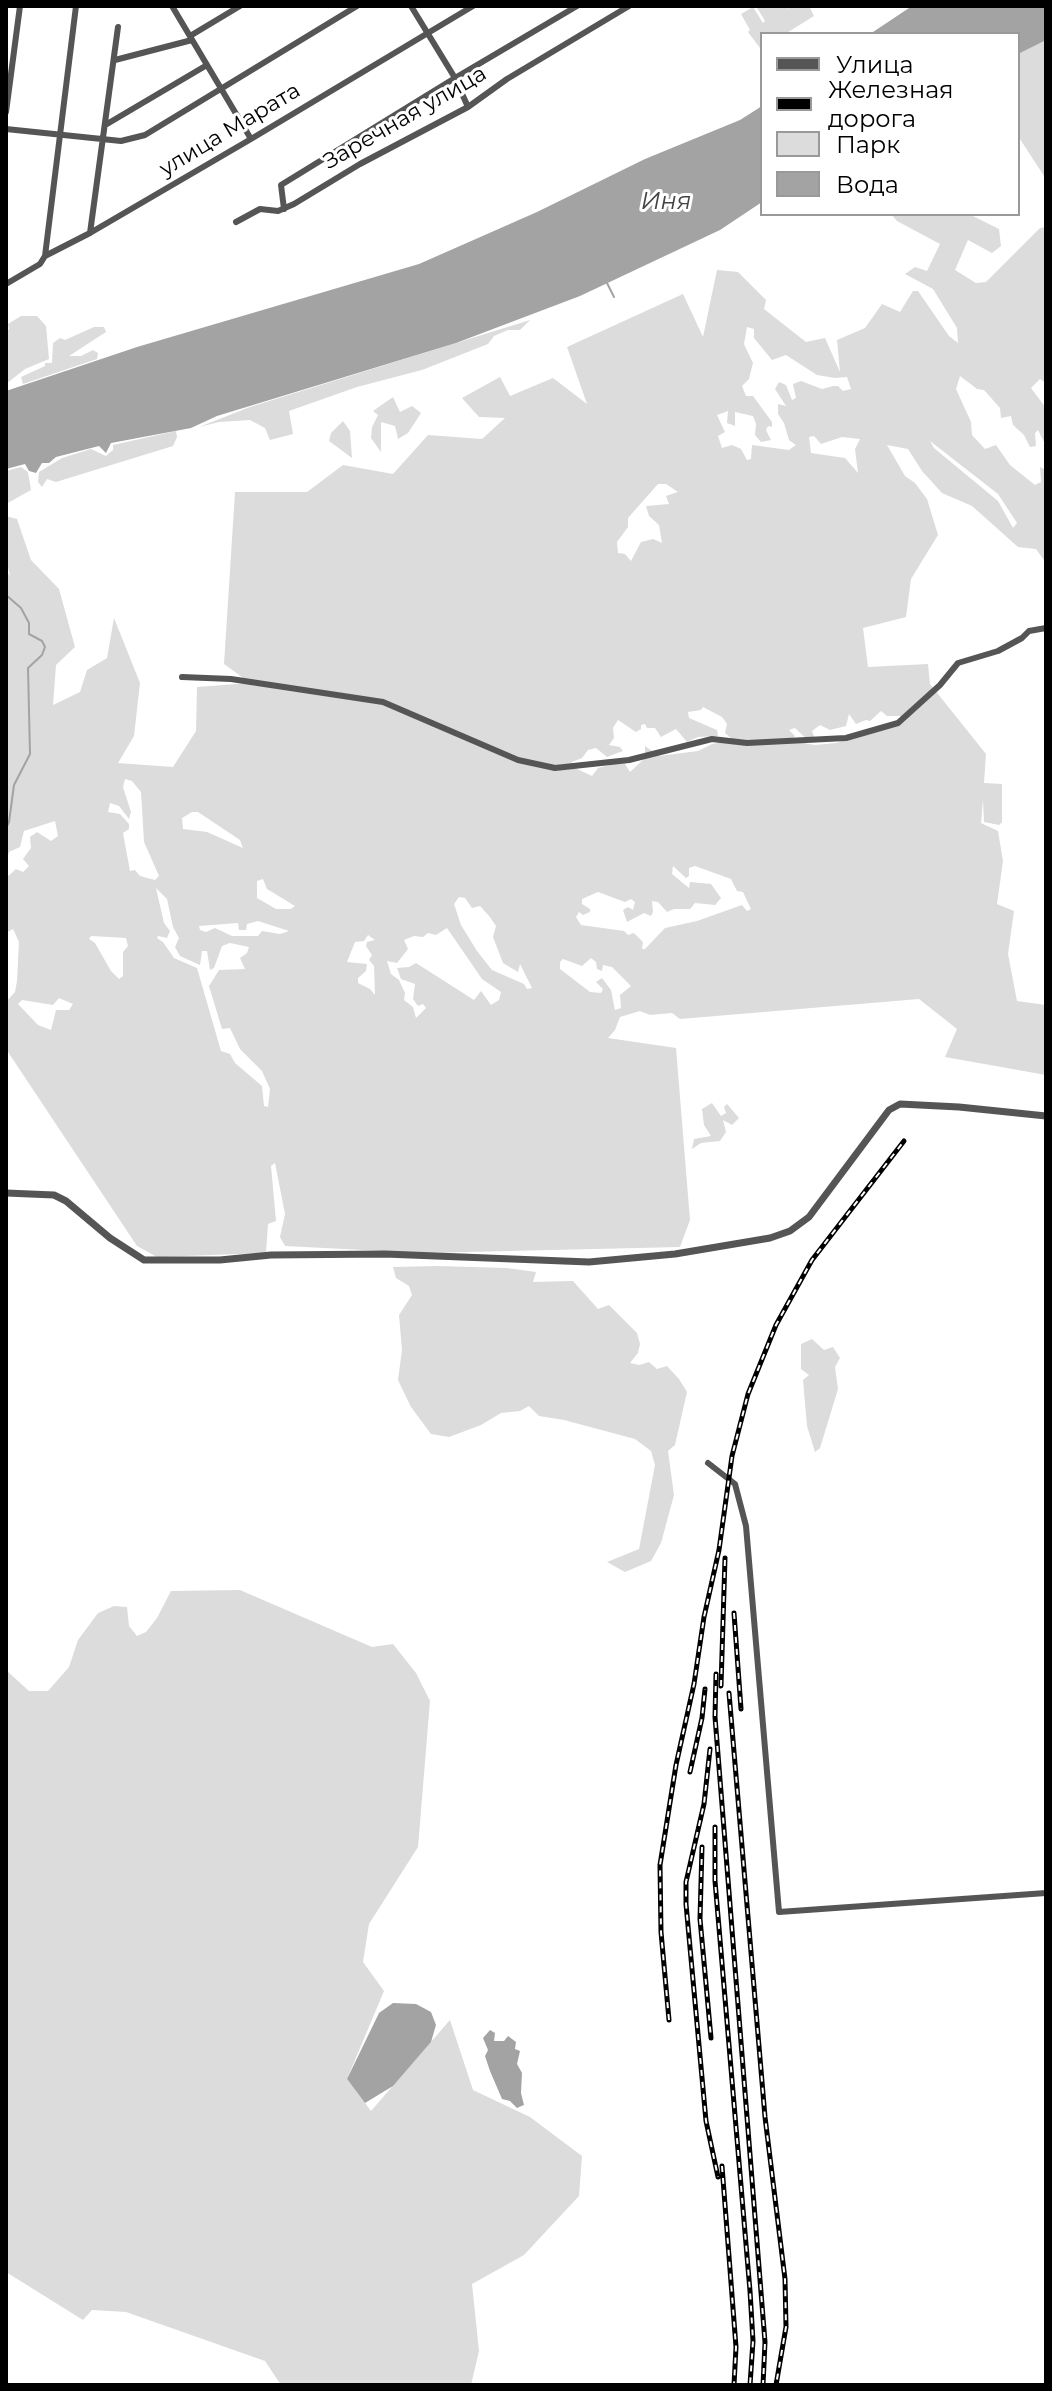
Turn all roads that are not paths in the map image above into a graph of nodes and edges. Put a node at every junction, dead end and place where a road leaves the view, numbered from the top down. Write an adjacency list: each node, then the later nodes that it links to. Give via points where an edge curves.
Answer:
1 (20, 6): 18 (street)
2 (76, 6): 21 (street)
3 (172, 6): 12 (street)
4 (240, 6): 12 (street)
5 (357, 6): 16 (street)
6 (411, 6): 11 (street)
7 (473, 6): 11 (street, улица Марата)
8 (577, 6): 15 (street)
9 (629, 6): 17 (street, Заречная улица)
10 (118, 27): 13 (street)
11 (428, 33): 15 (street); 23 (street, улица Марата)
12 (191, 38): 13 (street); 14 (street)
13 (115, 60): 19 (street)
14 (207, 65): 16 (street); 19 (street)
15 (455, 78): 17 (street); 24 (street, via 281,185)
16 (220, 89): 22 (street, via 145,135 121,141); 23 (street)
17 (468, 107): 24 (street, Заречная улица)
18 (6, 112)
19 (107, 124): 22 (street)
20 (6, 129): 21 (street)
21 (59, 134): 22 (street); 27 (street)
22 (105, 138): 26 (street)
23 (251, 139): 26 (street, улица Марата)
24 (284, 209): 25 (street, Заречная улица, via 260,209)
25 (236, 222)
26 (90, 233): 27 (street, улица Марата)
27 (45, 256): 28 (street, улица Марата)
28 (6, 284)
29 (1046, 628): 30 (street, via 958,663 898,723 846,738 747,743 712,739 629,760 555,768 518,760 383,702 231,679)
30 (182, 677)
31 (1046, 1116): 32 (street, via 900,1104 889,1110 809,1217 790,1231 675,1254 589,1262 385,1254 144,1260 54,1195)
32 (6, 1193)
33 (708, 1463): 34 (street, via 735,1484 746,1526 779,1912)
34 (1046, 1893)

